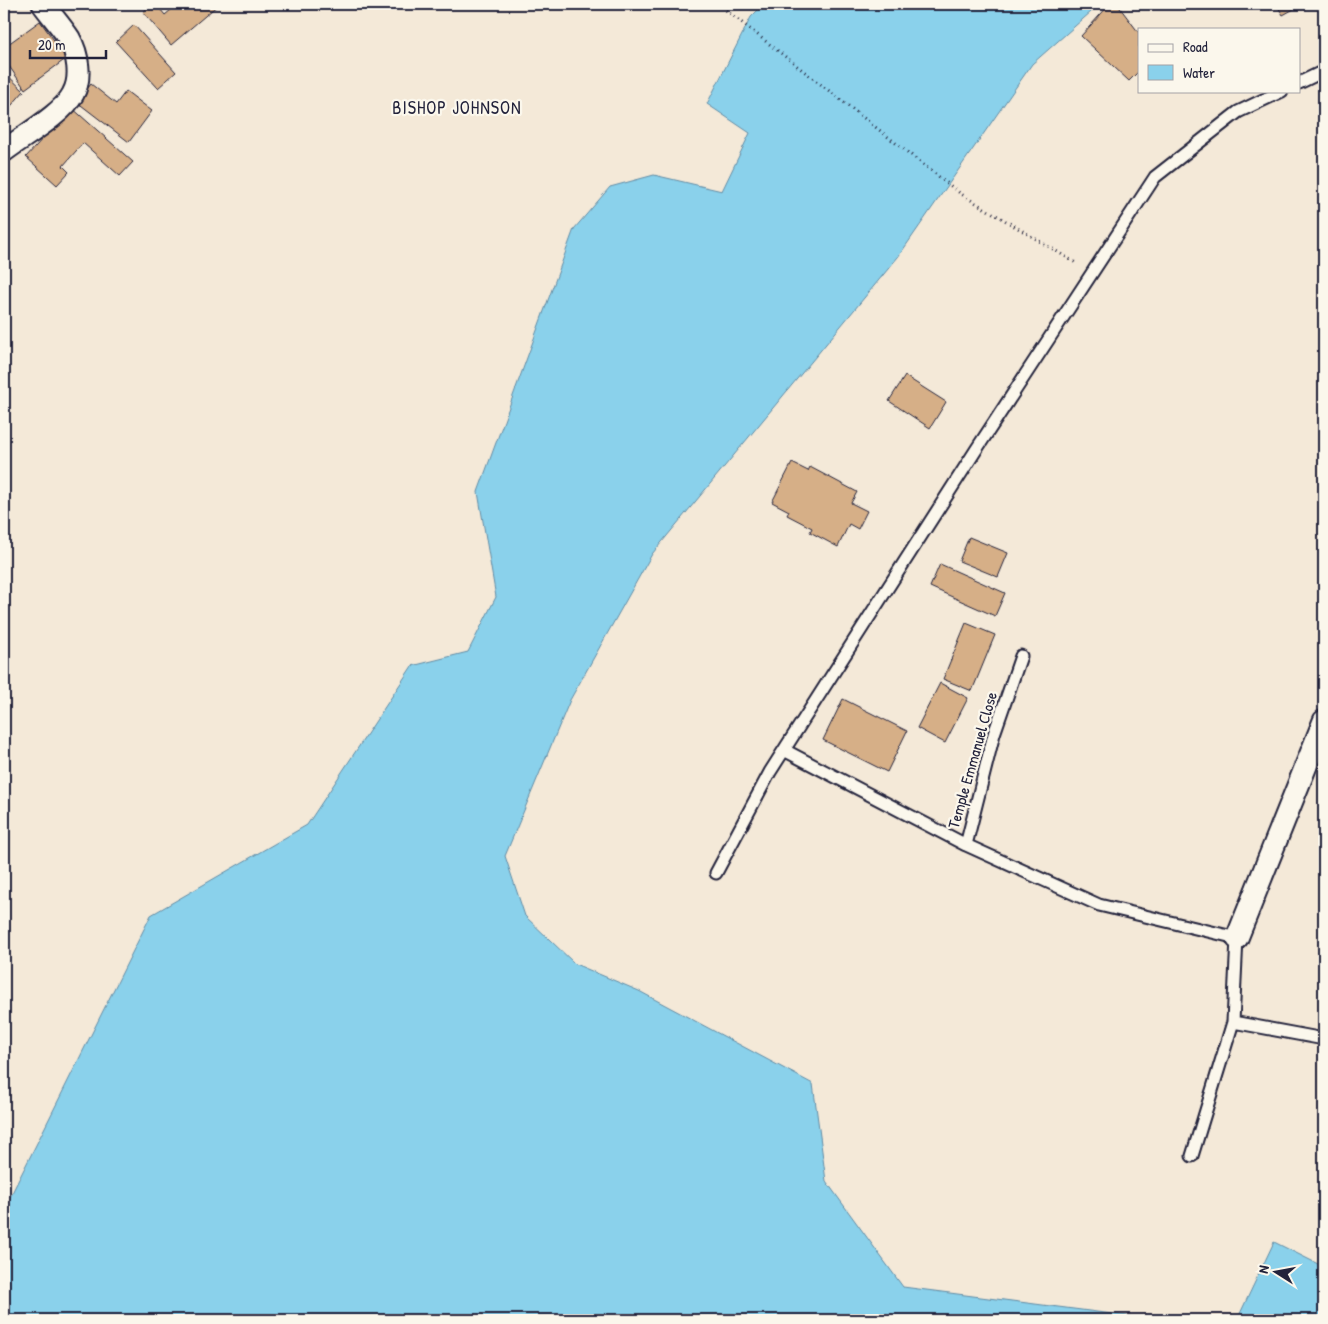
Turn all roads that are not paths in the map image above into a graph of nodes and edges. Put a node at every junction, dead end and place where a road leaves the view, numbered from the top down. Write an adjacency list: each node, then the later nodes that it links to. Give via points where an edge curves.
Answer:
1 (43, 4): 5 (street, via 69,39 77,58 78,76 73,94 61,109)
2 (1324, 71): 3 (lane)
3 (1300, 83)
4 (1280, 92): 8 (lane, via 1238,112 1155,177)
5 (4, 150)
6 (1021, 656): 9 (lane, Temple Emmanuel Close, via 994,734)
7 (1324, 721): 11 (street)
8 (784, 750): 9 (lane); 10 (lane)
9 (966, 845): 11 (lane, via 1099,905)
10 (716, 873)
11 (1237, 938): 12 (lane)
12 (1232, 1022): 13 (lane); 14 (lane)
13 (1324, 1039)
14 (1192, 1156)

